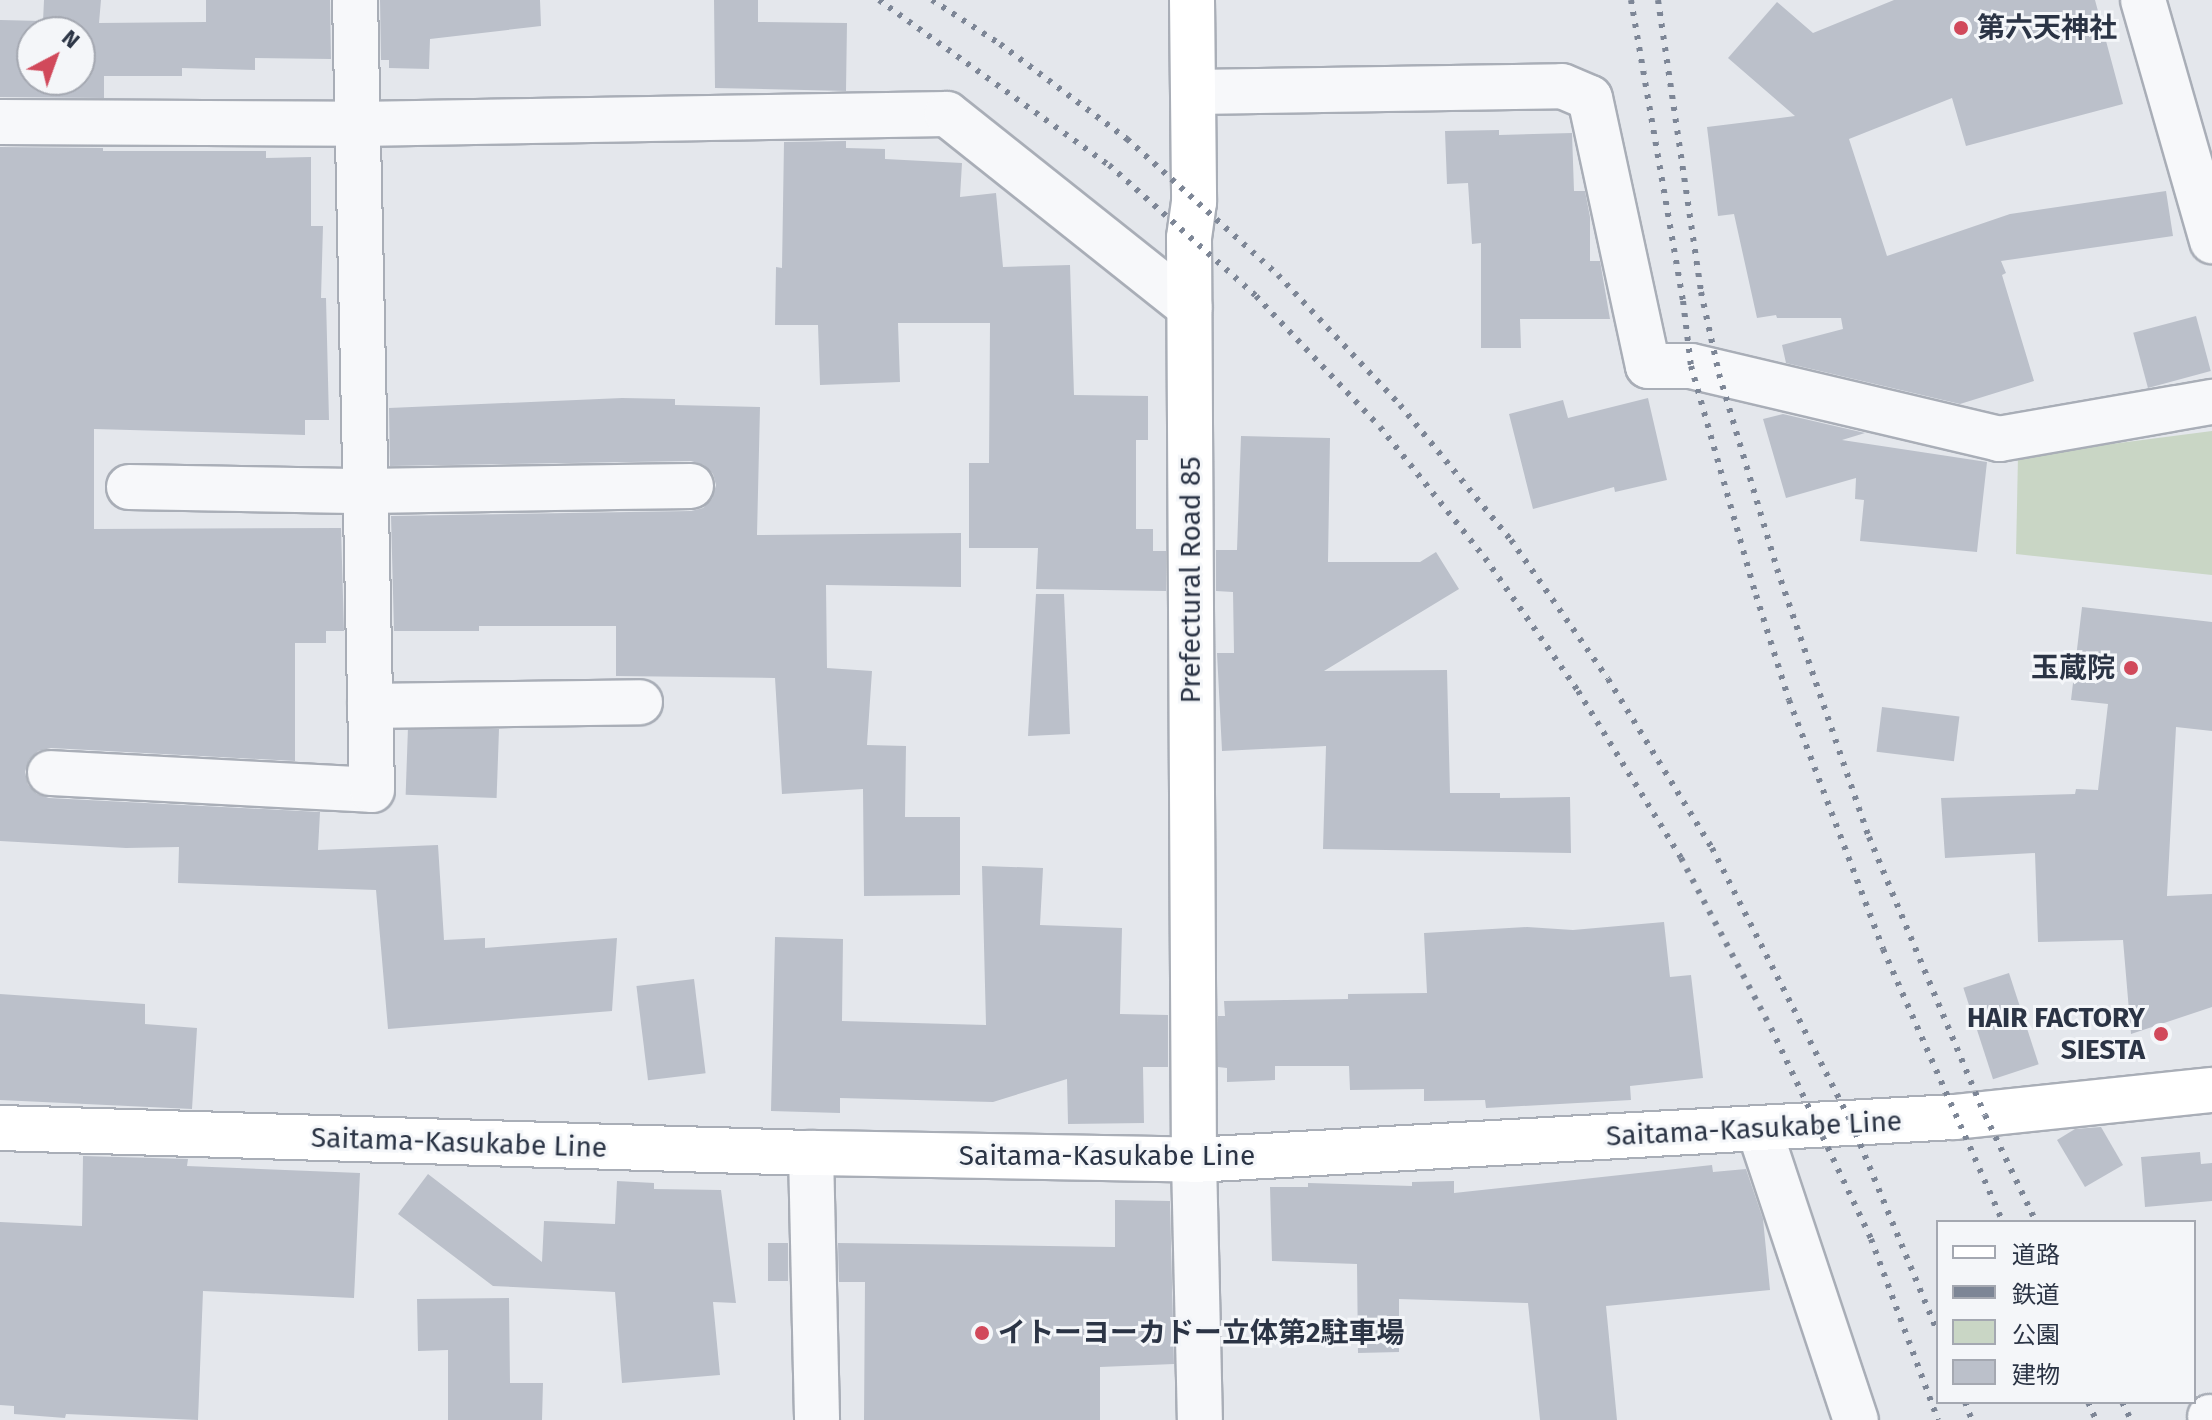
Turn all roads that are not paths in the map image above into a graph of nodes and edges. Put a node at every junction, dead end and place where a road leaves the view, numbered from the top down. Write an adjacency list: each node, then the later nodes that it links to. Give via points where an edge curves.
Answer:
1 (355, 0): 6 (street)
2 (1192, 0): 4 (main road, Prefectural Road 85)
3 (2143, 0): 7 (street)
4 (1195, 92): 8 (main road, Prefectural Road 85); 9 (street, via 1562,86 1590,98 1648,366 1691,366 1999,439)
5 (0, 122): 6 (street)
6 (358, 124): 8 (street, via 947,114); 12 (street)
7 (2212, 241)
8 (1190, 307): 20 (main road, Prefectural Road 85)
9 (2212, 402)
10 (691, 486): 12 (street)
11 (129, 487): 12 (street)
12 (366, 491): 14 (street)
13 (640, 702): 14 (street)
14 (370, 706): 15 (street, via 372,790)
15 (50, 773)
16 (2212, 1090): 18 (main road, Saitama-Kasukabe Line, via 1985,1115)
17 (0, 1128): 19 (main road, Saitama-Kasukabe Line)
18 (1759, 1129): 20 (main road, Saitama-Kasukabe Line); 23 (street)
19 (811, 1153): 20 (main road, Saitama-Kasukabe Line); 21 (street)
20 (1194, 1160): 22 (street)
21 (817, 1420)
22 (1200, 1420)
23 (1856, 1420)

